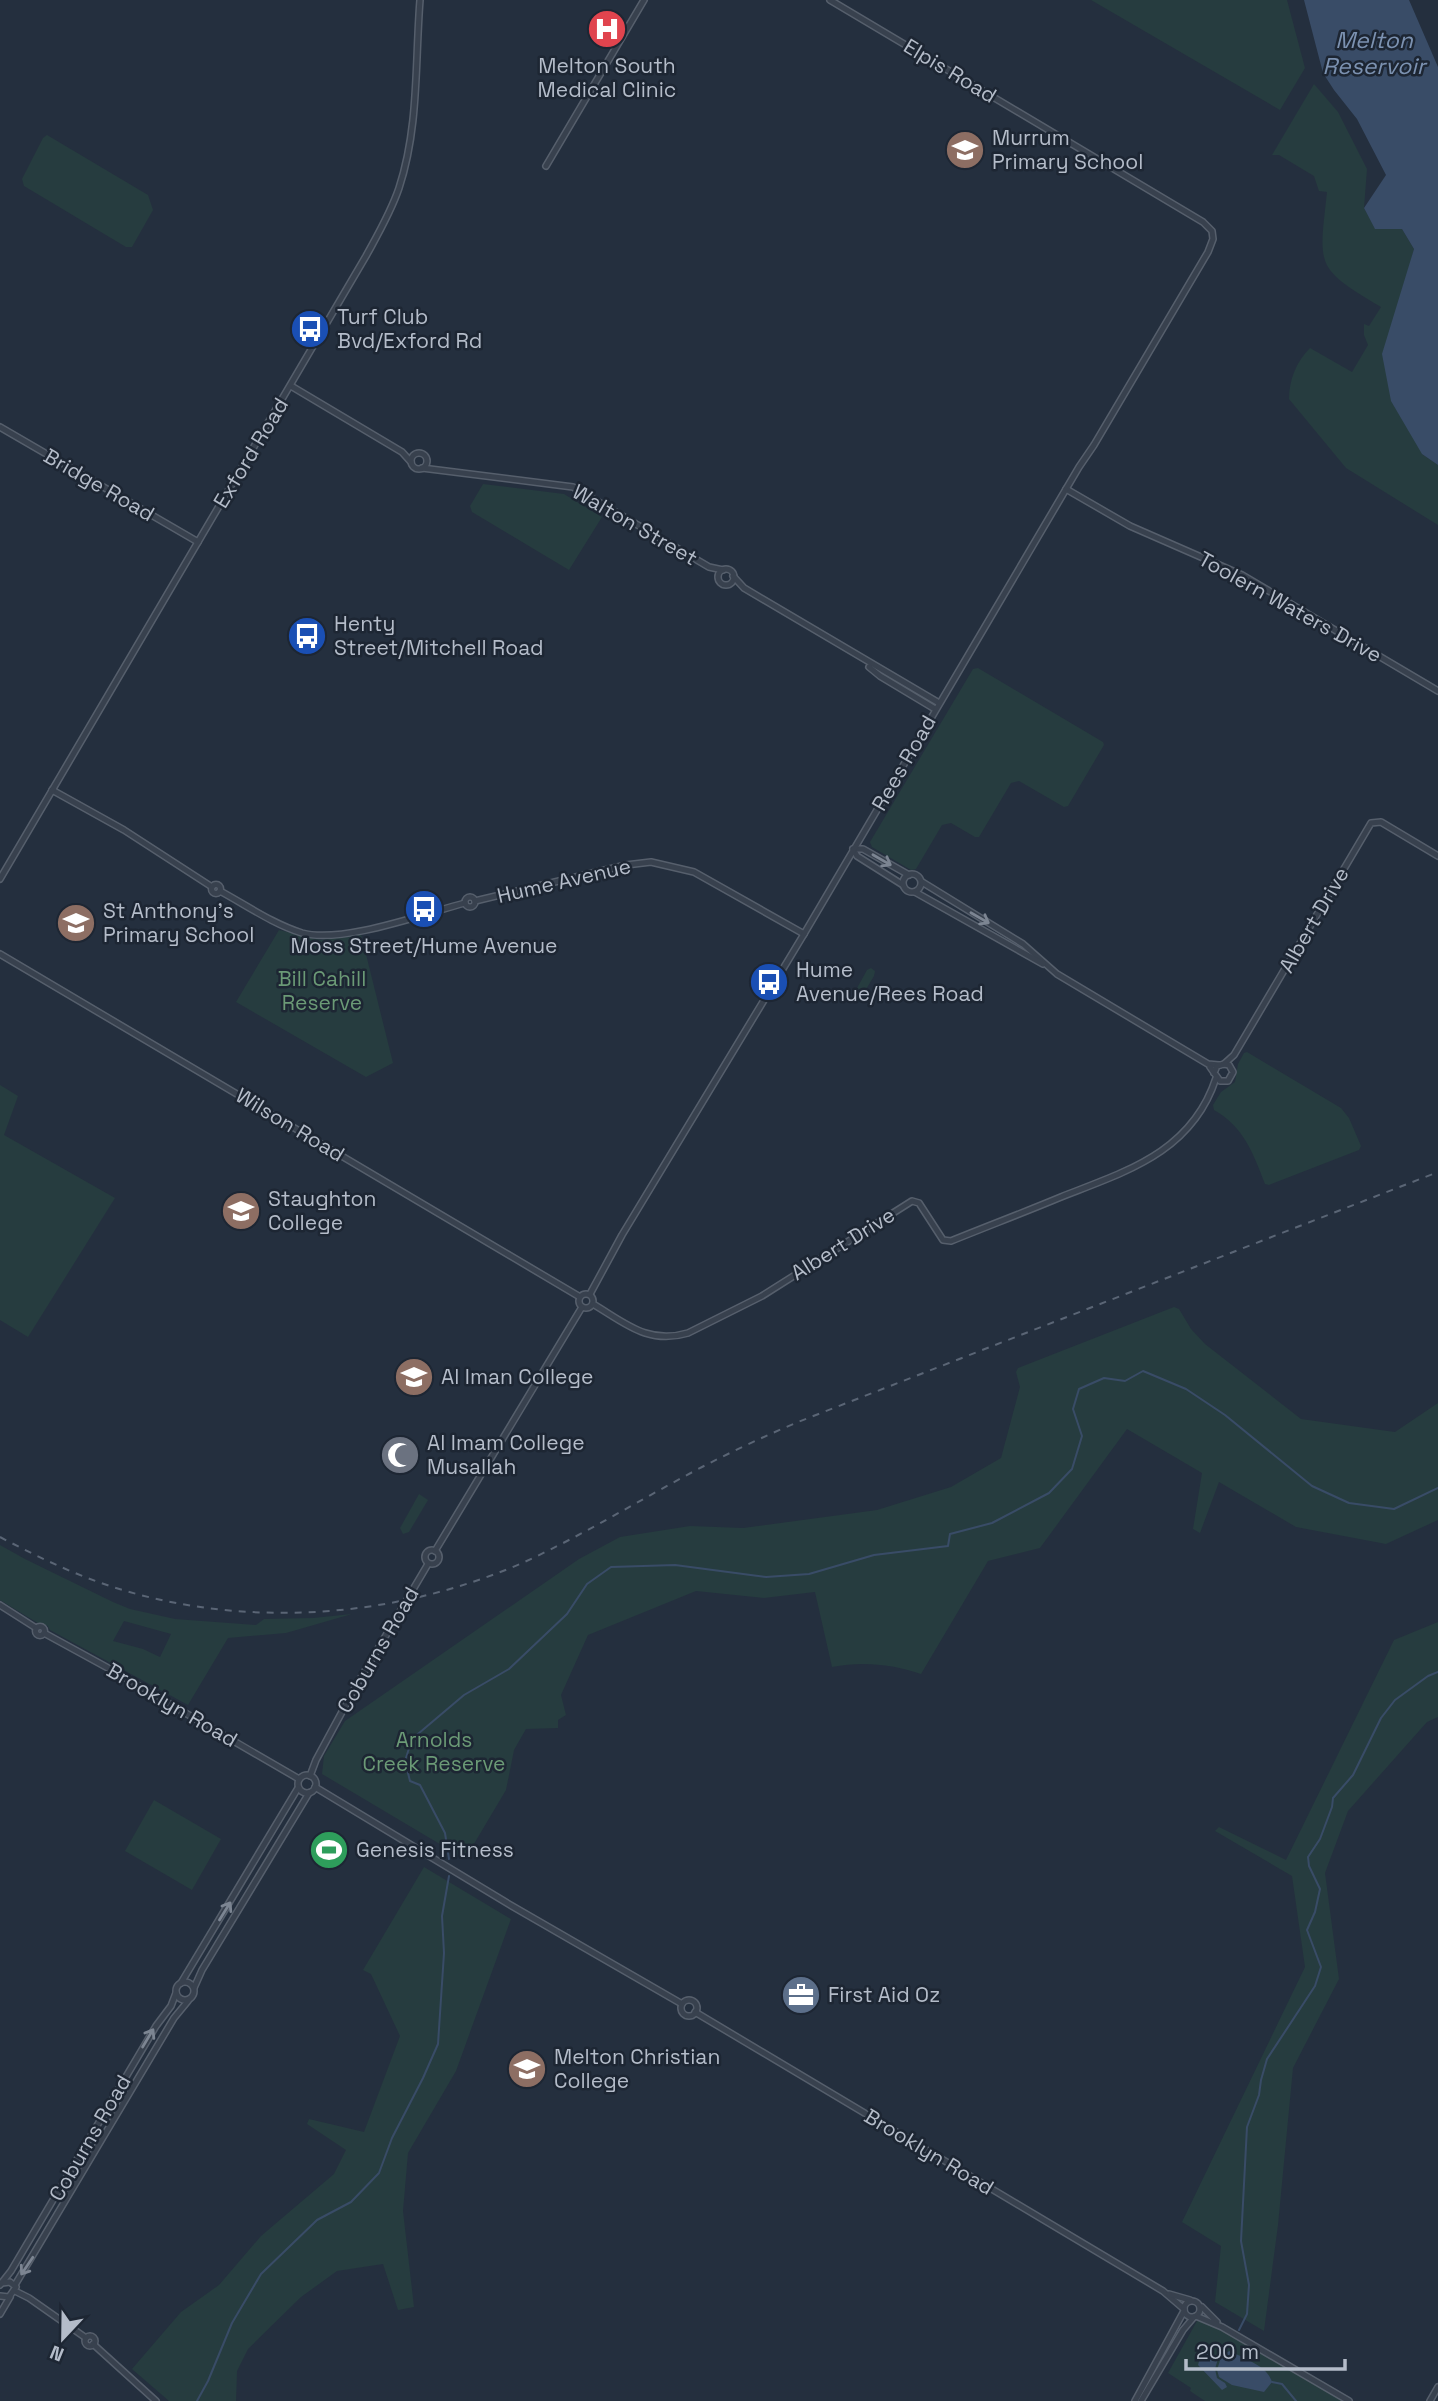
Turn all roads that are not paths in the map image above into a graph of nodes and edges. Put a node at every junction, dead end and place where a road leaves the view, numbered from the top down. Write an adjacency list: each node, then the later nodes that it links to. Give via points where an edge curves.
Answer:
1 (420, 0): 6 (street, Exford Road, via 414,119 398,190 366,256)
2 (644, 0): 4 (street)
3 (830, 0): 5 (street, Elpis Road)
4 (547, 166)
5 (1212, 231): 14 (street, Rees Road, via 1208,252)
6 (290, 386): 8 (street); 15 (street, Exford Road)
7 (0, 427): 15 (street, Bridge Road)
8 (402, 452): 9 (street); 11 (street)
9 (416, 454): 10 (street, via 423,454); 11 (street)
10 (426, 460): 12 (street); 13 (street)
11 (411, 462): 12 (street)
12 (422, 468): 13 (street, Walton Street)
13 (436, 468): 16 (street, Walton Street, via 573,487)
14 (1066, 489): 22 (street, Toolern Waters Drive, via 1130,526 1242,575); 23 (street, Rees Road)
15 (198, 542): 24 (street, Exford Road)
16 (709, 567): 17 (street, Walton Street); 19 (street, Walton Street)
17 (723, 570): 18 (street); 19 (street)
18 (733, 576): 20 (street); 21 (street)
19 (718, 579): 20 (street)
20 (729, 584): 21 (street)
21 (744, 588): 23 (street, via 862,659 880,676)
22 (1438, 691)
23 (937, 706): 25 (street, Rees Road)
24 (52, 790): 28 (street, Exford Road); 32 (street, Hume Avenue, via 212,887 218,885 220,891 279,924 304,933 321,936 364,930 465,903 469,897 475,901 651,862 694,872)
25 (853, 849): 27 (street, one-way to 27, via 863,849); 30 (street); 32 (street, Rees Road)
26 (1438, 856): 35 (street, Albert Drive, via 1374,822)
27 (909, 875): 29 (street, via 917,875); 30 (street)
28 (0, 879)
29 (922, 882): 31 (street); 34 (street, one-way to 34, via 1023,944)
30 (903, 885): 31 (street)
31 (915, 892): 34 (street)
32 (804, 934): 42 (street, Rees Road)
33 (0, 954): 43 (street, Wilson Road)
34 (1046, 965): 37 (street)
35 (1234, 1055): 36 (street, Albert Drive); 38 (street, Albert Drive)
36 (1222, 1064): 37 (street); 38 (street); 39 (street, Albert Drive)
37 (1209, 1065): 39 (street)
38 (1231, 1068): 40 (street, Albert Drive, via 1231,1077)
39 (1215, 1076): 40 (street); 41 (street, Albert Drive)
40 (1224, 1082): 41 (street, Albert Drive)
41 (1213, 1090): 44 (street, Albert Drive, via 1180,1136 1133,1169 948,1242 913,1200 762,1296 688,1333 651,1336)
42 (590, 1294): 43 (street); 44 (street)
43 (580, 1297): 45 (street)
44 (593, 1304): 45 (street)
45 (582, 1307): 46 (street)
46 (436, 1551): 47 (street, via 439,1560); 47 (street, via 426,1553)
47 (428, 1564): 49 (street, Coburns Road, via 356,1686)
48 (0, 1605): 50 (street, Brooklyn Road)
49 (310, 1776): 50 (street); 51 (street)
50 (299, 1779): 52 (street)
51 (315, 1787): 53 (street); 58 (street)
52 (298, 1788): 53 (street); 54 (street, one-way to 52)
53 (309, 1793): 55 (street)
54 (181, 1983): 55 (street); 56 (street)
55 (194, 1988): 57 (street)
56 (176, 1993): 57 (street); 60 (street, Coburns Road, one-way to 56)
57 (188, 2001): 61 (street, Coburns Road, one-way to 61)
58 (682, 2004): 59 (street, via 686,2015); 59 (street, via 693,2002)
59 (695, 2012): 62 (street, Brooklyn Road)
60 (1, 2284): 61 (street, via 10,2282)
61 (14, 2290): 63 (street); 67 (street, Coburns Road); 71 (street, via 86,2338 86,2344 93,2344)
62 (1163, 2291): 64 (street, Brooklyn Road); 66 (street, Brooklyn Road)
63 (0, 2296)
64 (1190, 2300): 65 (street); 66 (street)
65 (1199, 2304): 68 (street, via 1201,2311); 69 (street)
66 (1184, 2310): 68 (street); 72 (street)
67 (0, 2314)
68 (1195, 2317): 69 (street); 73 (street)
69 (1222, 2327): 74 (street)
70 (1438, 2387): 75 (street)
71 (156, 2401)
72 (1135, 2401)
73 (1141, 2401)
74 (1349, 2401)
75 (1430, 2401)

